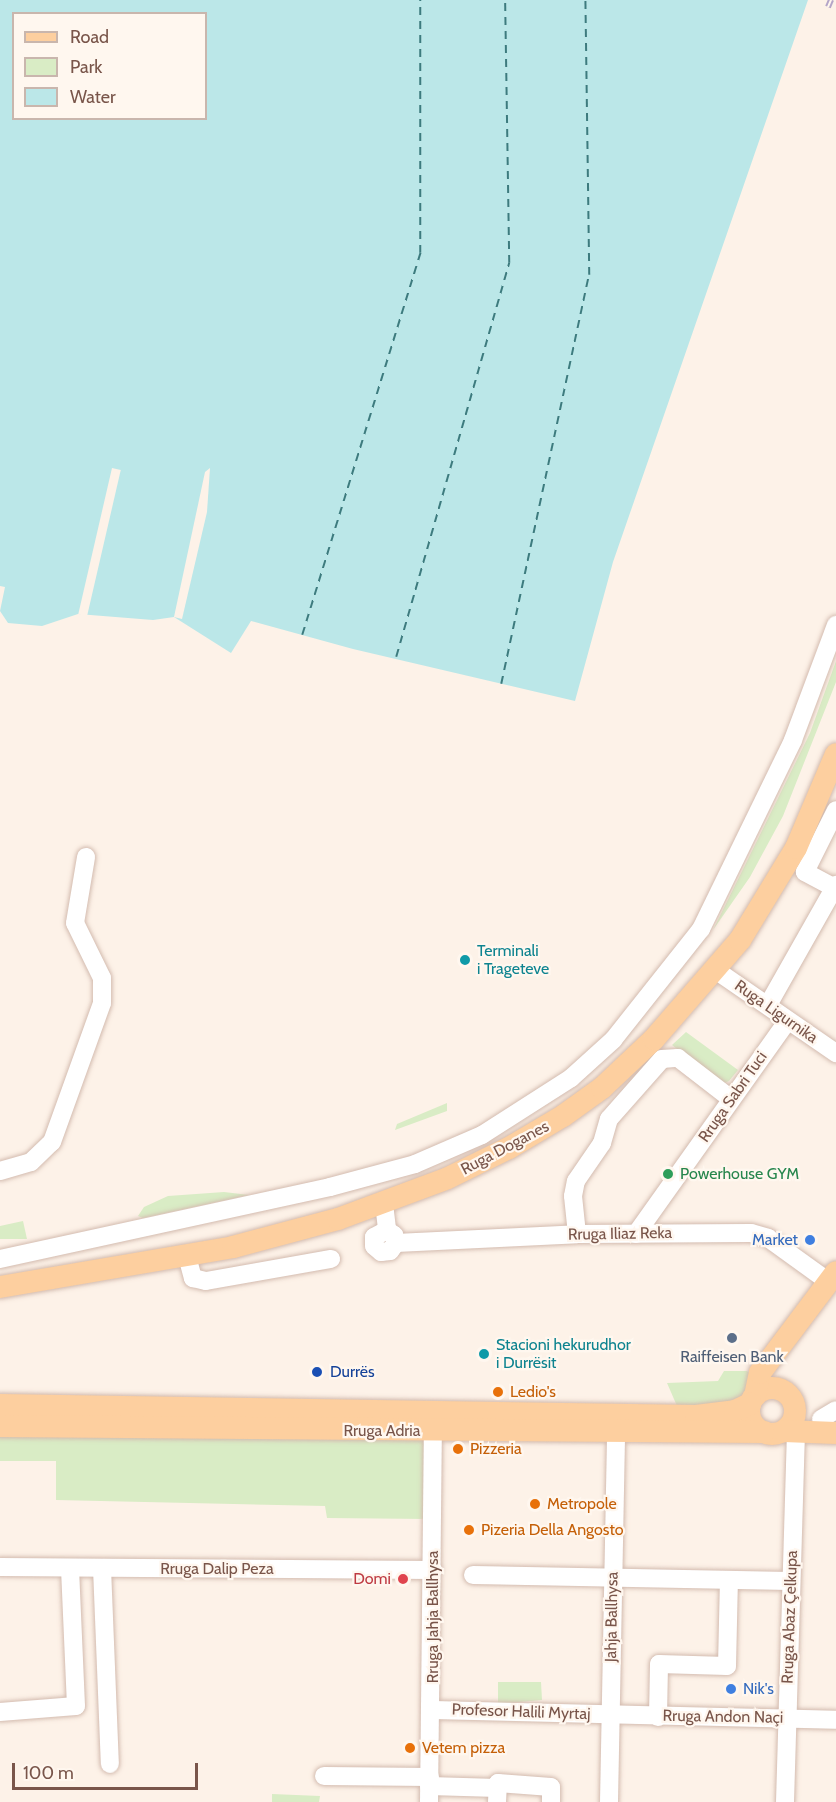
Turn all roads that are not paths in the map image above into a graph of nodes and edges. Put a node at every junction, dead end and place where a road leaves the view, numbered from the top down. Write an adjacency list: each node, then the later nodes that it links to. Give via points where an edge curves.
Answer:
1 (836, 625): 16 (street, via 793,740 701,929 613,1040 571,1078 482,1135 415,1164 319,1190)
2 (836, 754): 7 (main road, Ruga Doganes, via 778,880)
3 (836, 810): 5 (street, via 805,872)
4 (86, 857): 12 (street, via 75,923 102,978 102,1003 52,1142 31,1162)
5 (835, 886): 6 (street)
6 (829, 916): 8 (street)
7 (717, 970): 8 (street, Ruga Ligurnika); 13 (main road, Ruga Doganes, via 628,1064 578,1106 484,1161)
8 (768, 1005): 9 (street, Ruga Ligurnika)
9 (788, 1020): 10 (street, Ruga Ligurnika); 11 (street, Rruga Sabri Tuci)
10 (833, 1045)
11 (731, 1099): 14 (street, via 678,1058 662,1059 609,1119 602,1143 576,1181 573,1196); 15 (street, Rruga Sabri Tuci)
12 (0, 1171)
13 (381, 1205): 14 (street, Rruga Iliaz Reka, via 387,1235); 18 (main road, Ruga Doganes, via 302,1230)
14 (577, 1234): 15 (street, Rruga Iliaz Reka)
15 (636, 1234): 21 (street, Rruga Iliaz Reka, via 761,1235)
16 (62, 1244): 17 (street); 19 (street)
17 (0, 1246)
18 (187, 1256): 20 (street, via 193,1278 206,1281); 22 (main road, Ruga Doganes)
19 (0, 1259)
20 (331, 1259)
21 (832, 1277): 23 (main road)
22 (0, 1287)
23 (808, 1312): 24 (main road, via 781,1370); 25 (main road, via 760,1373)
24 (783, 1391): 25 (main road, via 768,1388); 29 (main road, via 792,1400)
25 (752, 1400): 26 (main road, Rruga Adria, via 723,1414 696,1416); 29 (main road, via 752,1422)
26 (0, 1405)
27 (832, 1421): 29 (main road, Rruga Adria)
28 (0, 1426): 30 (main road, Rruga Adria)
29 (785, 1427): 31 (main road, Rruga Adria); 39 (street, Rruga Abaz Çelkupa)
30 (433, 1431): 31 (main road, Rruga Adria); 35 (street, Rruga Jahja Ballhysa)
31 (616, 1432): 37 (street, Jahja Ballhysa)
32 (0, 1567): 33 (street, Rruga Dalip Peza)
33 (70, 1568): 34 (street, Rruga Dalip Peza); 41 (street, via 76,1706)
34 (102, 1568): 35 (street, Rruga Dalip Peza); 46 (street)
35 (433, 1570): 40 (street, Rruga Jahja Ballhysa)
36 (473, 1575): 37 (street)
37 (613, 1577): 38 (street); 42 (street, Jahja Ballhysa)
38 (729, 1580): 39 (street); 43 (street, via 727,1666 659,1664)
39 (790, 1581): 44 (street, Rruga Abaz Çelkupa)
40 (432, 1710): 42 (street, Profesor Halili Myrtaj); 48 (street, Rruga Jahja Ballhysa)
41 (0, 1712)
42 (610, 1715): 43 (street, Rruga Andon Naçi); 51 (street, Jahja Ballhysa)
43 (658, 1717): 44 (street, Rruga Andon Naçi)
44 (787, 1718): 45 (street, Rruga Andon Naçi); 52 (street, Rruga Abaz Çelkupa)
45 (836, 1720)
46 (110, 1764)
47 (324, 1776): 48 (street)
48 (429, 1788): 49 (street)
49 (498, 1795): 50 (street, via 498,1783 551,1787)
50 (551, 1802)
51 (609, 1802)
52 (785, 1802)

